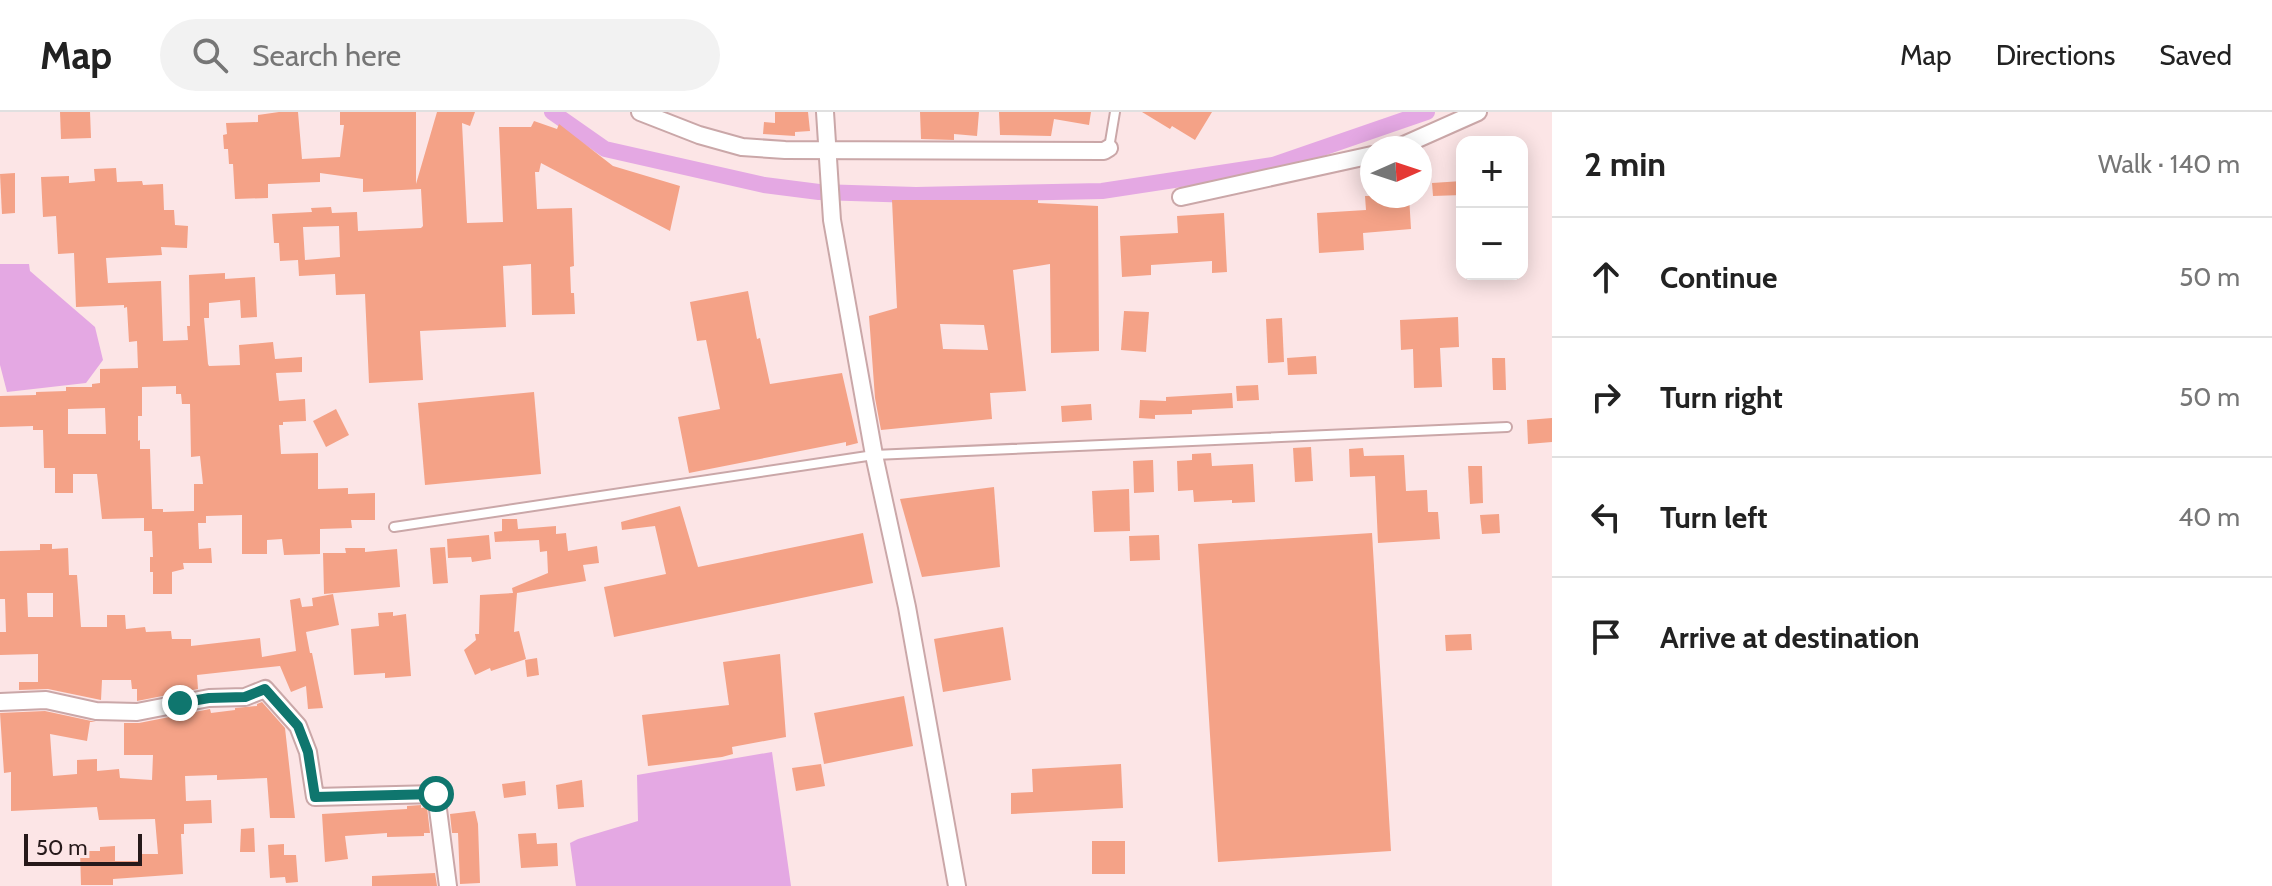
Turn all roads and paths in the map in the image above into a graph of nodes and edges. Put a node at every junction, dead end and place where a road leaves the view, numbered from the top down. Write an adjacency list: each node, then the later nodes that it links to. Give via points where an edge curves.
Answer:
1 (640, 112): 7 (street, via 742,147)
2 (825, 112): 7 (street)
3 (1115, 112): 6 (lane)
4 (1478, 112): 5 (street)
5 (1424, 136)
6 (1109, 148): 7 (street)
7 (828, 158): 11 (street, via 832,220)
8 (1360, 158): 9 (street)
9 (1181, 197)
10 (1507, 427): 11 (lane)
11 (874, 455): 12 (lane); 15 (street)
12 (394, 527)
13 (0, 702): 14 (street, via 46,700 96,711 137,712 245,697 265,689 298,726 315,797 436,794)
14 (448, 886)
15 (957, 886)

